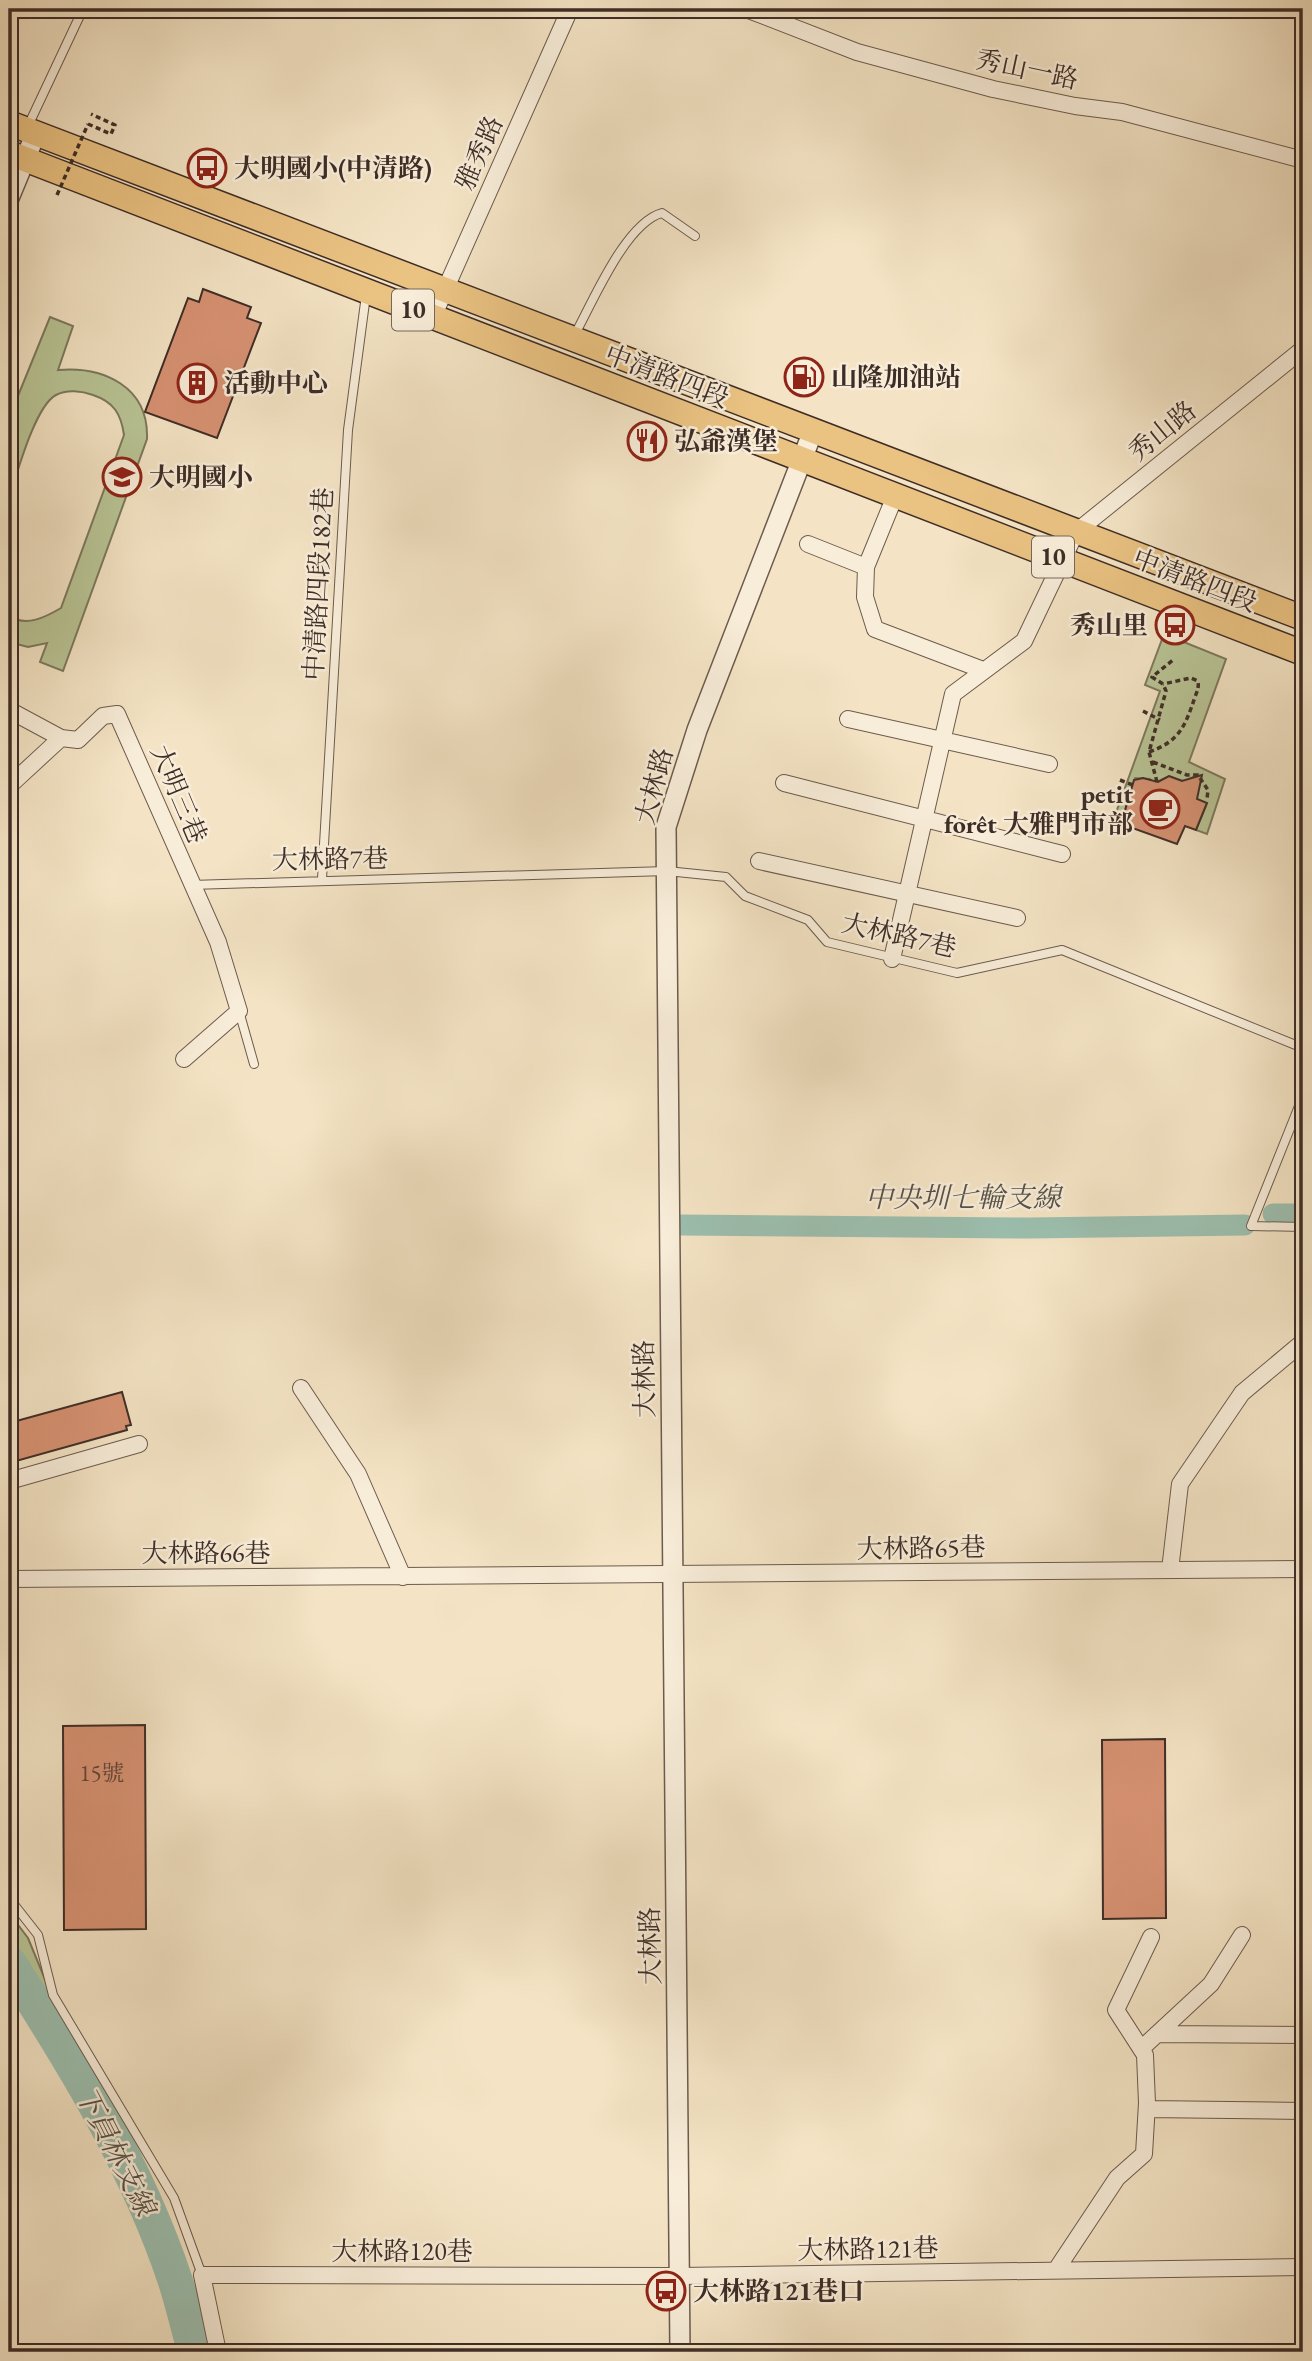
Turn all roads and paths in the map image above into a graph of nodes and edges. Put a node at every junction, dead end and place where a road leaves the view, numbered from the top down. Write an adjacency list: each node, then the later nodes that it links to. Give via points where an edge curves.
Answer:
1 (83, 9): 5 (lane)
2 (570, 9): 11 (street, 雅秀路)
3 (746, 9): 7 (street, 秀山一路, via 857,52 993,89 1122,112)
4 (91, 114): 8 (path, bridge, via 115,125 111,134 88,124)
5 (24, 129): 6 (street); 11 (main road, 中清路四段 / 10)
6 (17, 156): 9 (street); 12 (main road, 中清路四段 / 10)
7 (1303, 160)
8 (57, 195)
9 (9, 198)
10 (695, 236): 14 (lane, via 662,214 650,216 626,243)
11 (445, 290): 13 (street, 雅秀路); 14 (main road, 中清路四段 / 10)
12 (366, 292): 13 (main road, 中清路四段 / 10); 47 (lane, 中清路四段182巷, via 348,430)
13 (433, 317): 17 (main road, 中清路四段 / 10)
14 (572, 339): 16 (main road, 中清路四段 / 10)
15 (1303, 349): 19 (street, 秀山路)
16 (813, 431): 17 (street, 大林路); 19 (main road, 中清路四段 / 10)
17 (802, 460): 18 (main road, 中清路四段 / 10); 46 (street, 大林路, via 696,730 666,827)
18 (895, 496): 21 (main road, 中清路四段 / 10); 22 (street)
19 (1076, 532): 21 (street, 秀山路); 23 (main road, 中清路四段 / 10)
20 (808, 544): 22 (street)
21 (1063, 561): 24 (main road, 中清路四段 / 10); 26 (street, 秀山路, via 1024,641)
22 (866, 567): 26 (street, via 865,597 875,629)
23 (1303, 618)
24 (1303, 653)
25 (1173, 660): 27 (path, via 1152,677)
26 (984, 670): 33 (street, 秀山路, via 953,694)
27 (1163, 684): 31 (path, via 1166,700); 34 (path, via 1191,678 1198,681 1199,688 1177,737)
28 (9, 710): 32 (street)
29 (1143, 711): 31 (path)
30 (848, 719): 33 (street)
31 (1160, 720): 34 (path)
32 (61, 738): 41 (street); 48 (street, 大明三巷, via 78,740 103,716 117,714)
33 (942, 740): 36 (street); 43 (street, 秀山路)
34 (1149, 752): 35 (path)
35 (1153, 762): 38 (path); 42 (path, via 1198,775 1208,790)
36 (1049, 764)
37 (1120, 780): 40 (path)
38 (1157, 782)
39 (784, 783): 43 (street)
40 (1133, 785)
41 (9, 786)
42 (1207, 799)
43 (924, 818): 44 (street); 49 (street, 秀山路)
44 (1062, 854)
45 (759, 861): 49 (street)
46 (667, 871): 47 (lane, 大林路7巷); 51 (lane, 大林路7巷, via 726,877 745,896 808,919 827,942); 64 (street, 大林路)
47 (322, 879): 48 (lane, 大林路7巷)
48 (191, 885): 52 (street, 大明三巷, via 218,942)
49 (907, 894): 50 (street); 51 (street, 秀山路)
50 (1017, 918)
51 (892, 959): 53 (lane, 大林路7巷, via 957,973 1062,950)
52 (239, 1011): 54 (street); 55 (lane, 大明三巷)
53 (1303, 1048)
54 (184, 1059)
55 (254, 1064)
56 (1303, 1096): 57 (lane, via 1251,1226)
57 (1303, 1227)
58 (1303, 1342): 63 (street, via 1242,1393 1180,1484)
59 (301, 1388): 65 (street, via 358,1474)
60 (139, 1444): 61 (street)
61 (9, 1481)
62 (1303, 1569): 63 (street, 大林路65巷)
63 (1170, 1570): 64 (street, 大林路65巷)
64 (673, 1575): 65 (street, 大林路66巷); 78 (street, 大林路)
65 (403, 1577): 66 (street, 大林路66巷)
66 (9, 1579)
67 (9, 1898): 77 (lane, via 38,1935 53,1995 174,2198)
68 (1242, 1935): 70 (street, via 1211,1984)
69 (1152, 1937): 72 (street, via 1116,2010)
70 (1157, 2034): 71 (street); 72 (street)
71 (1303, 2035)
72 (1141, 2049): 73 (street)
73 (1147, 2109): 74 (street); 76 (street, via 1144,2154 1116,2178)
74 (1303, 2111)
75 (1303, 2267): 76 (street, 大林路121巷)
76 (1056, 2270): 78 (street, 大林路121巷)
77 (202, 2275): 78 (street, 大林路120巷); 79 (street)
78 (680, 2276): 80 (street, 大林路)
79 (218, 2352)
80 (680, 2352)

